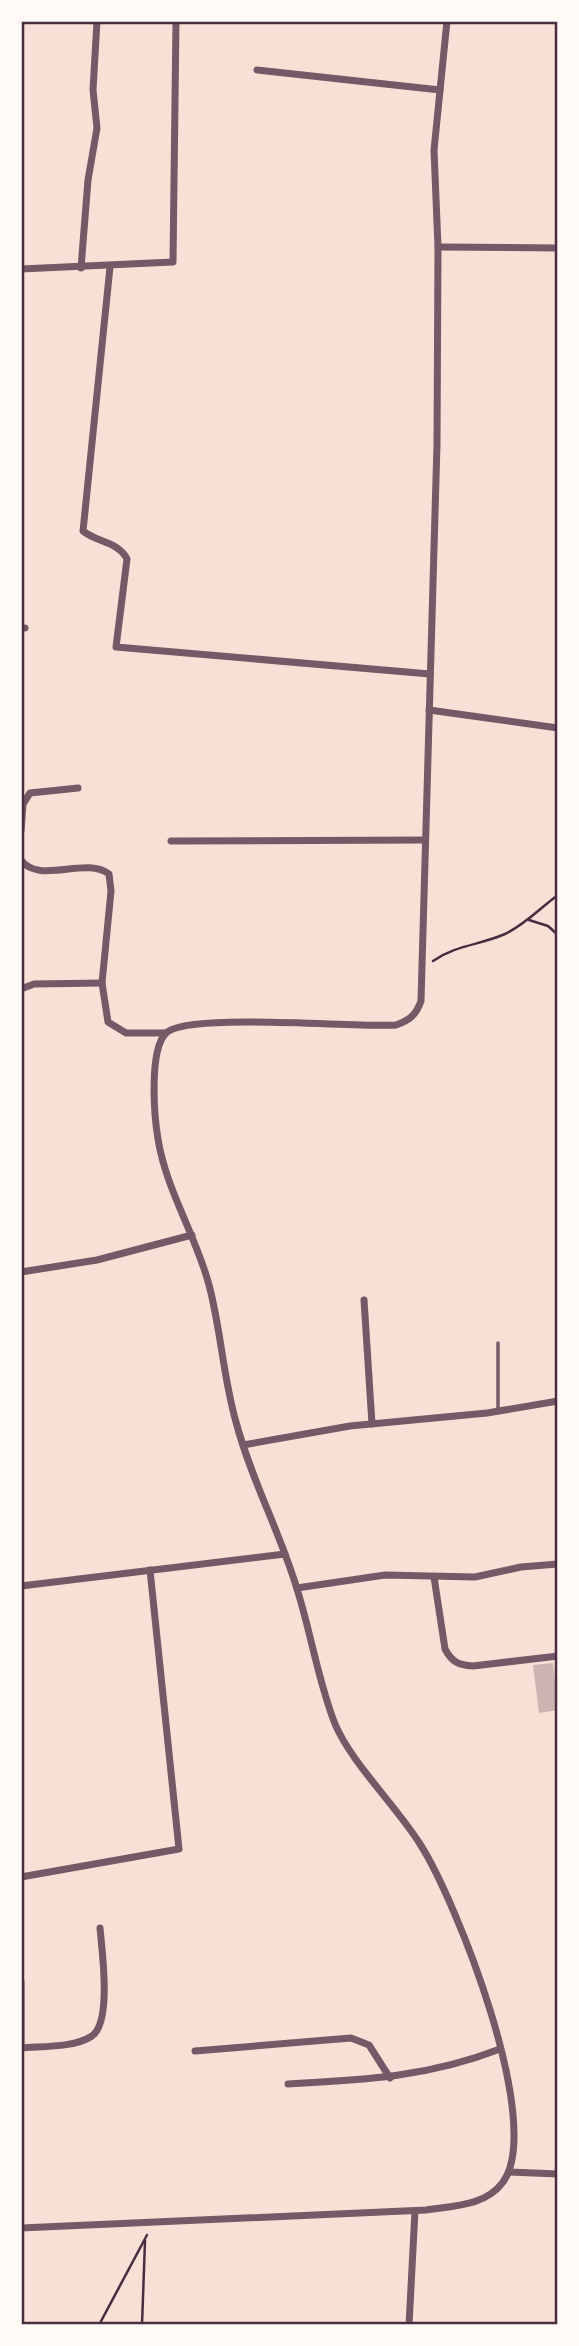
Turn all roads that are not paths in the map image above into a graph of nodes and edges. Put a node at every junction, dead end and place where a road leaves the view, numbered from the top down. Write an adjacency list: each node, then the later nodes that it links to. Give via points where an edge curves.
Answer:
1 (97, 21): 9 (street, via 93,90 97,128)
2 (176, 21): 8 (street, via 173,262)
3 (447, 21): 5 (street)
4 (257, 70): 5 (street)
5 (440, 90): 6 (street, via 433,185)
6 (438, 247): 7 (street); 11 (street)
7 (558, 248)
8 (110, 267): 9 (street); 11 (street, via 83,531 117,547 127,559 116,647)
9 (81, 268): 10 (street)
10 (21, 269)
11 (430, 674): 12 (street)
12 (429, 710): 13 (street); 16 (street)
13 (558, 728)
14 (78, 788): 15 (street, via 30,793 23,804)
15 (21, 831)
16 (425, 840): 17 (street); 21 (street, via 421,1001 408,1021 396,1026 193,1023)
17 (171, 841)
18 (21, 860): 19 (street, via 33,869 94,869 109,874)
19 (102, 983): 20 (street, via 34,984); 21 (street, via 108,1022 117,1030)
20 (21, 989)
21 (165, 1033): 22 (street, via 155,1062 158,1138)
22 (192, 1235): 23 (street, via 97,1260); 29 (street, via 216,1313 234,1419)
23 (21, 1272)
24 (363, 1300): 28 (street)
25 (498, 1343): 27 (lane)
26 (558, 1401): 27 (street)
27 (498, 1411): 28 (street)
28 (372, 1424): 29 (street)
29 (243, 1445): 30 (street)
30 (285, 1554): 32 (street); 35 (street)
31 (558, 1564): 33 (street, via 475,1577)
32 (150, 1570): 34 (street); 37 (street, via 179,1849)
33 (433, 1577): 35 (street, via 385,1575); 36 (street, via 445,1649 451,1660 473,1666)
34 (21, 1586)
35 (297, 1588): 41 (street, via 335,1724 422,1847 449,1898 479,1974)
36 (558, 1656)
37 (21, 1877)
38 (100, 1928): 40 (street, via 103,2011 93,2035)
39 (21, 1982): 40 (street)
40 (21, 2048)
41 (500, 2049): 43 (street, via 433,2072); 45 (street, via 513,2127)
42 (195, 2051): 43 (street, via 351,2038 369,2045)
43 (390, 2078): 44 (street)
44 (288, 2084)
45 (509, 2172): 46 (street); 47 (street, via 492,2194 478,2201)
46 (558, 2174)
47 (415, 2211): 48 (street); 49 (street)
48 (21, 2228)
49 (409, 2325)

